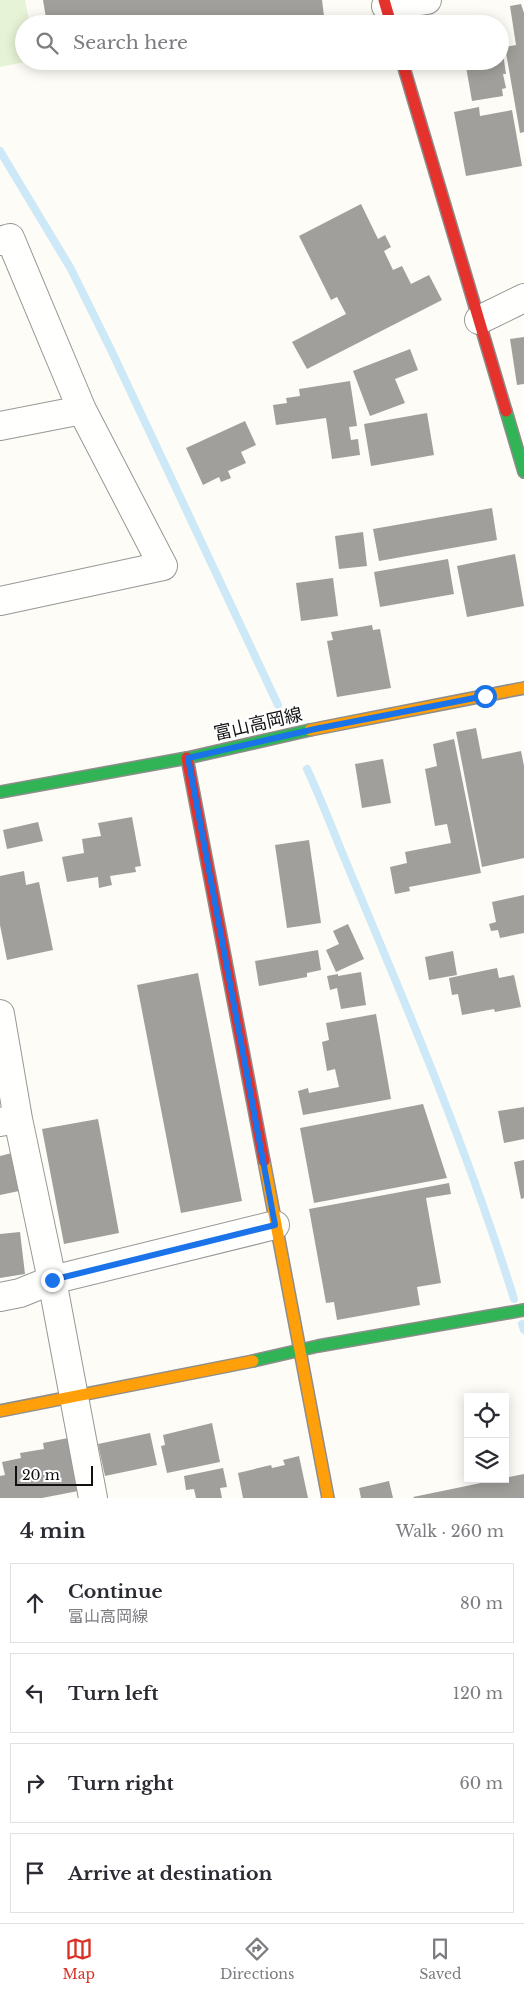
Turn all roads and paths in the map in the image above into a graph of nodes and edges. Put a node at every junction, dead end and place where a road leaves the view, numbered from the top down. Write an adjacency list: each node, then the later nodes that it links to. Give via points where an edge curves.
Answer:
1 (427, 0): 2 (street)
2 (387, 10)
3 (405, 70): 6 (street)
4 (0, 240): 7 (street, via 10,238)
5 (524, 298): 6 (street)
6 (479, 320): 9 (street)
7 (82, 410): 8 (street); 11 (street, via 163,566)
8 (0, 426)
9 (519, 436): 10 (street)
10 (524, 472)
11 (0, 601)
12 (524, 688): 13 (street, 富山高岡線)
13 (188, 758): 14 (street, 富山高岡線); 17 (street)
14 (0, 792)
15 (0, 1014): 16 (street)
16 (9, 1121): 18 (street)
17 (275, 1225): 18 (street); 21 (street)
18 (52, 1280): 19 (street); 22 (street)
19 (0, 1297)
20 (524, 1310): 21 (street)
21 (299, 1352): 22 (street); 25 (street)
22 (72, 1397): 23 (street); 24 (street)
23 (0, 1411)
24 (93, 1498)
25 (328, 1498)

